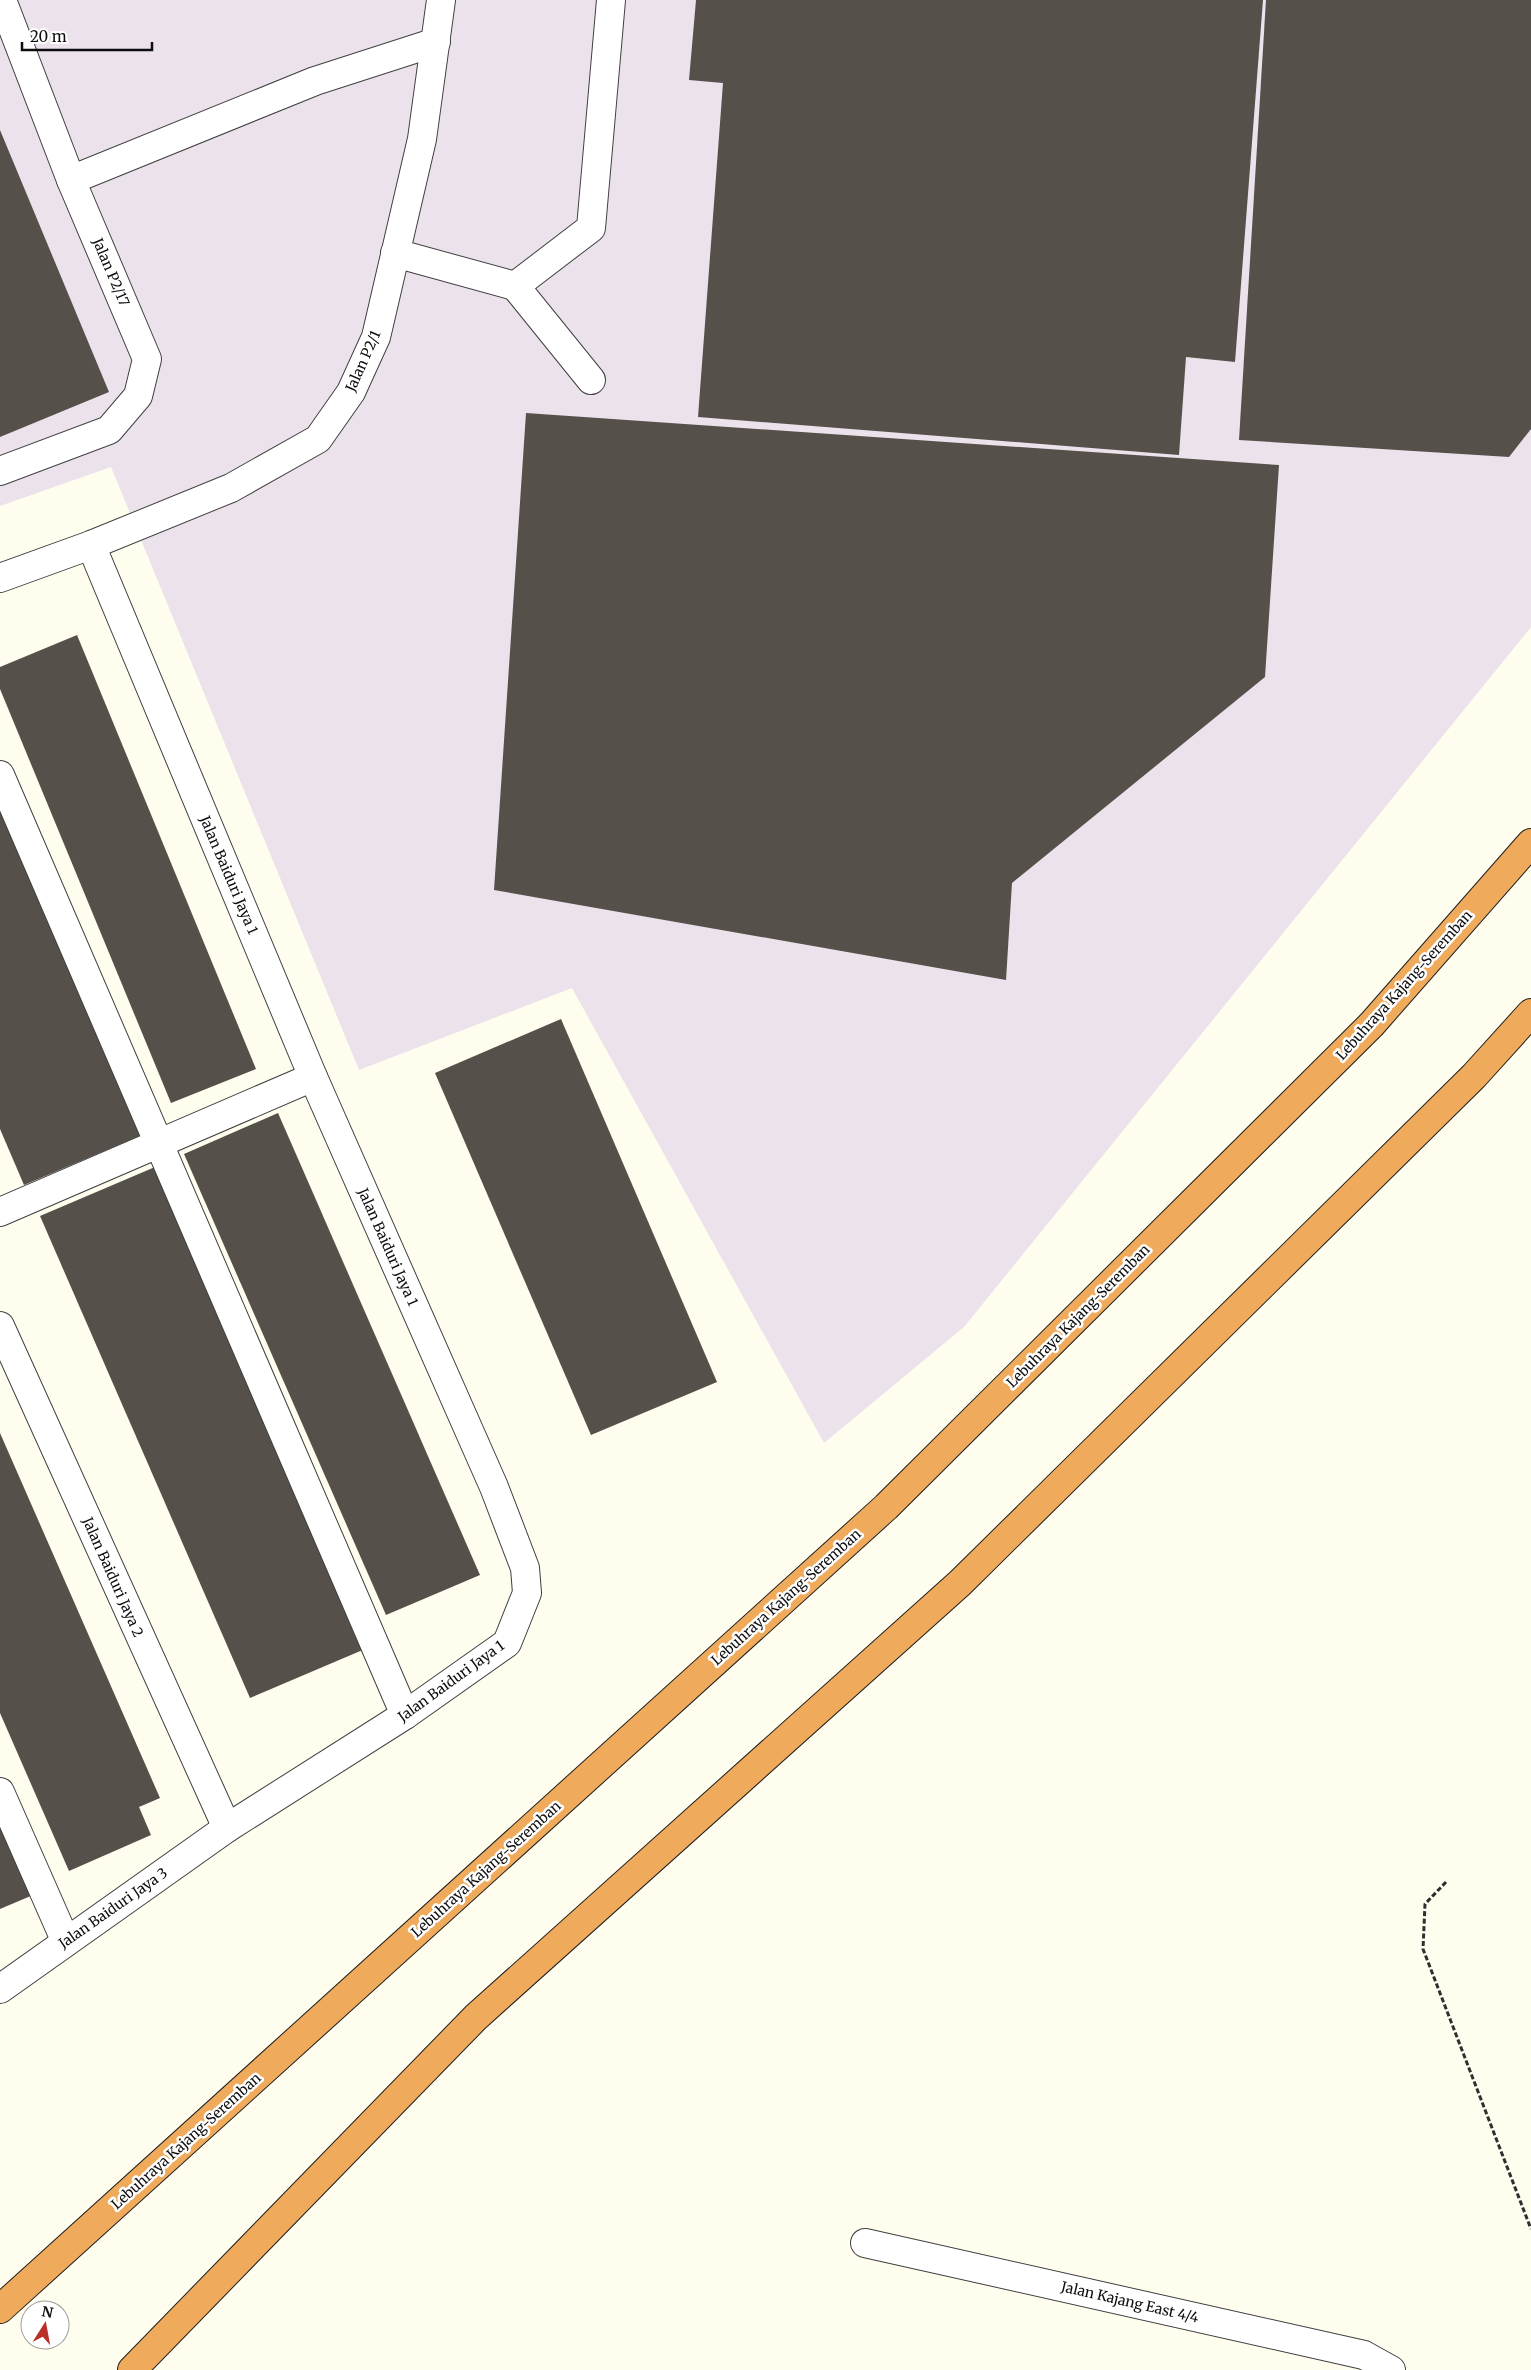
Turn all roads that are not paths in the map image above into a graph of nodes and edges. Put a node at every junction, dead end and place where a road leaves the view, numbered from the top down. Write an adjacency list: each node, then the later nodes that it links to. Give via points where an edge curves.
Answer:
1 (2, 0): 5 (street, Jalan P2/17)
2 (440, 0): 4 (street, Jalan P2/1)
3 (611, 0): 7 (street, via 591,228)
4 (436, 42): 5 (street, via 315,81); 6 (street, Jalan P2/1, via 422,139)
5 (71, 180): 9 (street, Jalan P2/17, via 147,359 138,396 109,430)
6 (395, 253): 7 (street); 10 (street, Jalan P2/1, via 376,337 351,392 318,440 231,488)
7 (515, 286): 8 (street)
8 (591, 380)
9 (0, 471)
10 (91, 544): 11 (street, Jalan P2/1); 15 (street, Jalan Baiduri Jaya 1)
11 (0, 578)
12 (0, 775): 16 (street)
13 (1531, 843): 25 (highway, Lebuhraya Kajang-Seremban, via 1372,1024 886,1507)
14 (1531, 1013): 26 (highway, via 1474,1076 960,1583 476,2017)
15 (313, 1077): 16 (street); 19 (street, Jalan Baiduri Jaya 1, via 494,1486 525,1568 527,1593 507,1643)
16 (160, 1144): 17 (street); 19 (street)
17 (0, 1212)
18 (0, 1326): 21 (street, Jalan Baiduri Jaya 2)
19 (405, 1715): 21 (street, Jalan Baiduri Jaya 1)
20 (0, 1792): 22 (street)
21 (227, 1828): 22 (street, Jalan Baiduri Jaya 3)
22 (66, 1942): 23 (street, Jalan Baiduri Jaya 3)
23 (0, 1989)
24 (865, 2243): 27 (street, Jalan Kajang East 4/4, via 1364,2355)
25 (0, 2309)
26 (132, 2370)
27 (1391, 2370)

